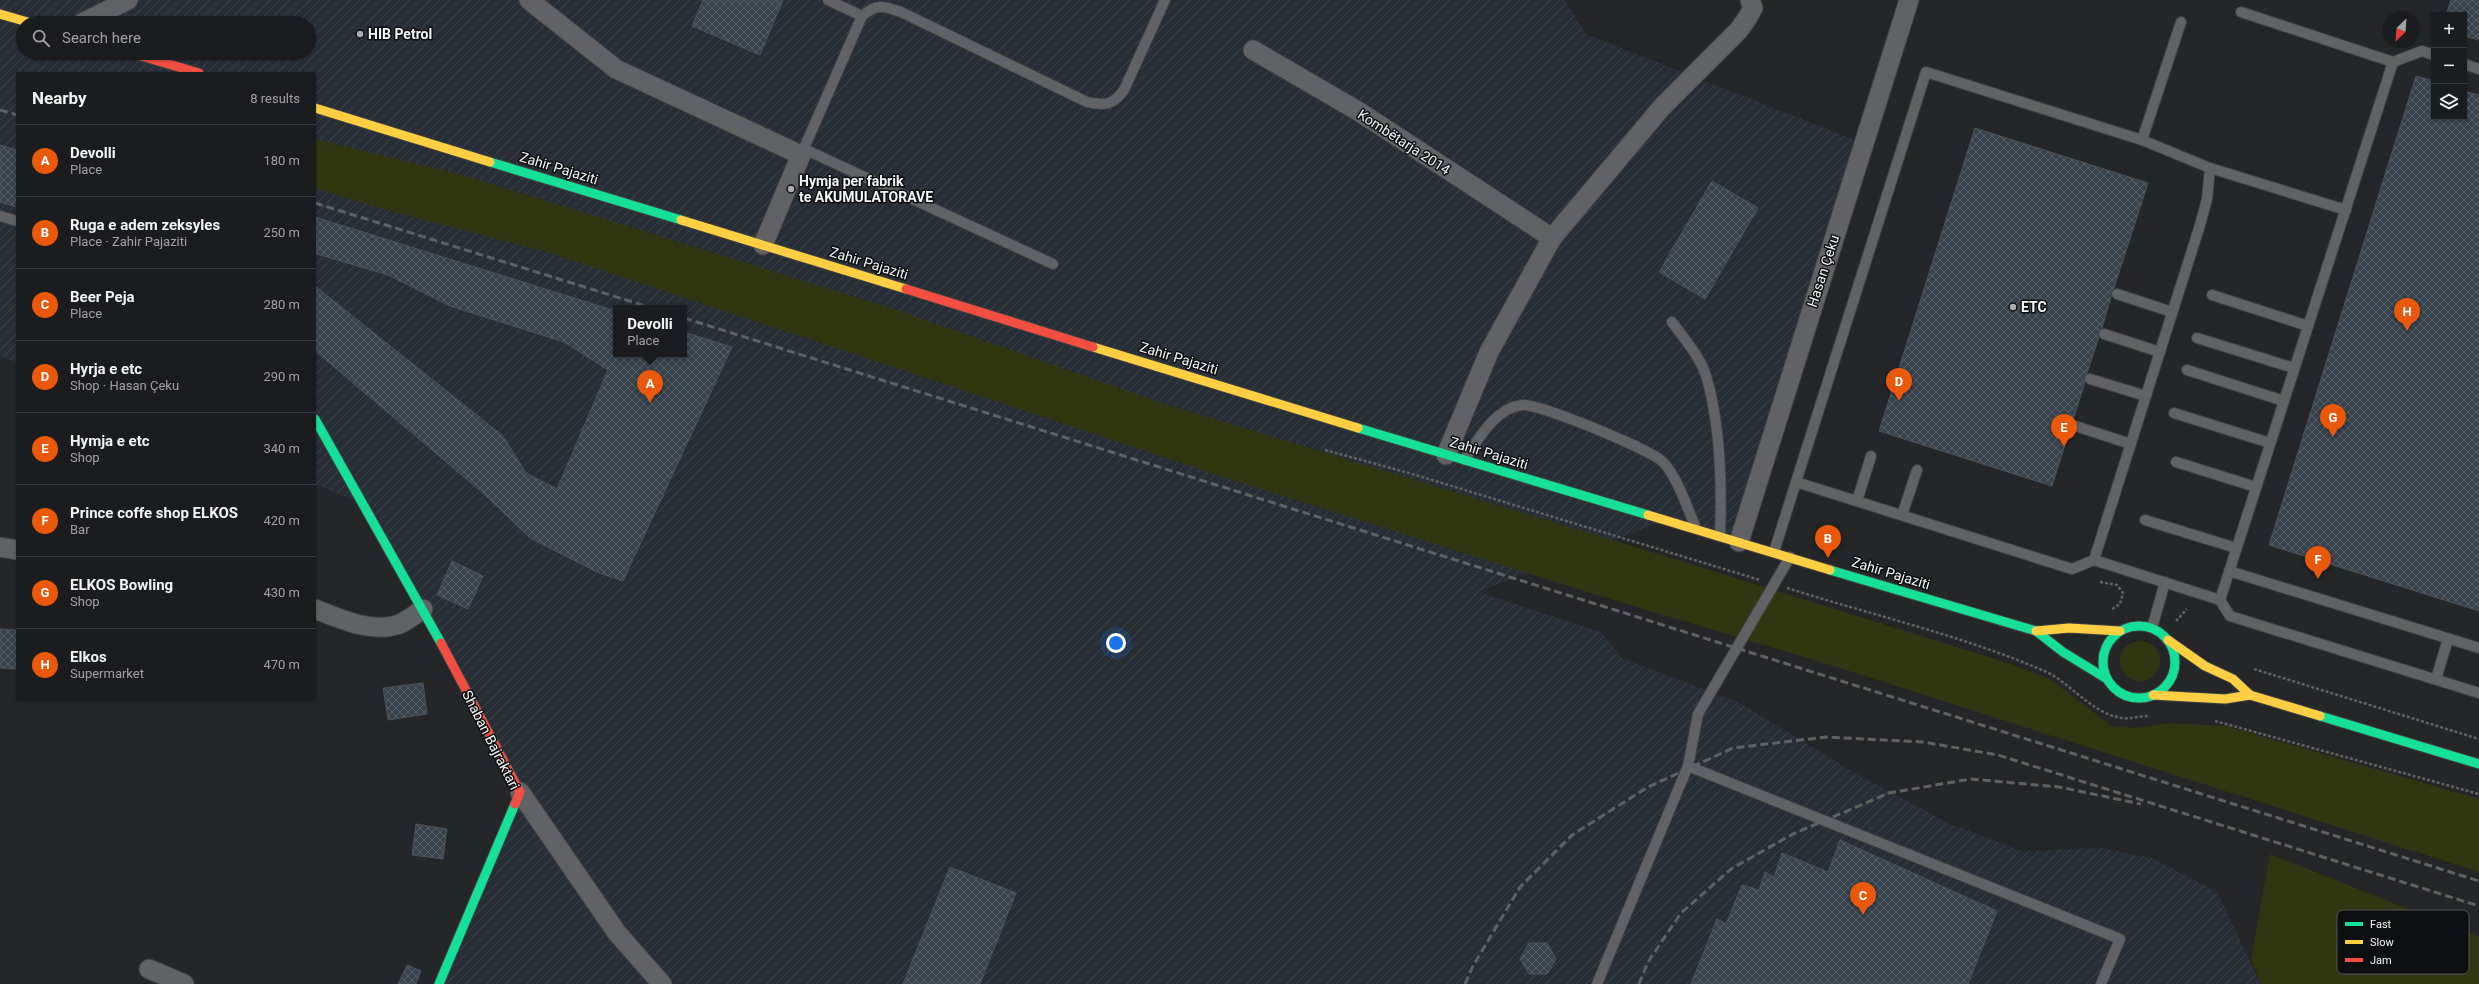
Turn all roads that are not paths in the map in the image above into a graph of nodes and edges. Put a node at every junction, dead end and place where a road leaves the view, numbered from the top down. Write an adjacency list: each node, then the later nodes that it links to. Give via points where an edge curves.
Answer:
1 (128, 0): 9 (street)
2 (530, 0): 22 (street, via 616,69)
3 (828, 0): 10 (lane)
4 (1165, 0): 10 (lane, via 1124,90 1109,104 1099,105 1087,102 885,6 871,8)
5 (1750, 0): 27 (street, via 1753,8 1739,30 1662,107)
6 (1909, 0): 60 (street, Hasan Çeku)
7 (2241, 12): 16 (lane)
8 (0, 14): 11 (main road)
9 (96, 16)
10 (862, 16): 22 (lane)
11 (16, 19)
12 (2180, 22): 21 (lane)
13 (1253, 50): 27 (street, Kombëtarja 2014, via 1358,112)
14 (2431, 54): 16 (lane, via 2422,51)
15 (155, 60): 19 (main road)
16 (2394, 62): 24 (lane)
17 (2467, 65): 18 (lane)
18 (2479, 69)
19 (196, 72)
20 (316, 108): 28 (main road, Zahir Pajaziti)
21 (2142, 140): 23 (lane); 53 (lane, via 1926,72)
22 (802, 152): 28 (street); 29 (lane)
23 (2210, 168): 24 (lane); 32 (lane, via 2207,199)
24 (2346, 210): 34 (lane)
25 (0, 216): 26 (lane)
26 (16, 221)
27 (1552, 238): 48 (street, via 1489,352)
28 (763, 245): 48 (main road, Zahir Pajaziti)
29 (1053, 264)
30 (2118, 294): 32 (lane)
31 (2212, 295): 34 (lane)
32 (2172, 312): 37 (lane)
33 (1672, 322): 59 (lane, via 1694,352 1707,378 1722,487)
34 (2308, 326): 38 (lane)
35 (2104, 334): 37 (lane)
36 (2197, 338): 38 (lane)
37 (2160, 352): 41 (lane)
38 (2294, 368): 42 (lane)
39 (2187, 370): 42 (lane)
40 (2090, 379): 41 (lane)
41 (2146, 396): 47 (lane)
42 (2284, 401): 46 (lane)
43 (2174, 413): 46 (lane)
44 (316, 421): 71 (main road, Shaban Bajraktari)
45 (2075, 426): 47 (lane)
46 (2270, 443): 54 (lane)
47 (2130, 444): 66 (lane)
48 (1446, 455): 50 (main road, Zahir Pajaziti)
49 (1871, 456): 55 (lane)
50 (1464, 460): 58 (main road, Zahir Pajaziti); 58 (lane, via 1500,414 1522,405 1563,417 1628,442 1662,462 1681,492)
51 (2176, 462): 54 (lane)
52 (1916, 470): 56 (lane)
53 (1796, 482): 55 (lane); 64 (lane)
54 (2256, 487): 62 (lane)
55 (1857, 501): 56 (lane)
56 (1902, 515): 66 (lane, via 2072,569)
57 (2145, 520): 62 (lane)
58 (1696, 529): 59 (main road, Zahir Pajaziti)
59 (1720, 536): 60 (main road, Zahir Pajaziti)
60 (1739, 542): 64 (main road, Zahir Pajaziti)
61 (0, 547): 63 (street)
62 (2236, 548): 67 (lane)
63 (16, 550)
64 (1774, 552): 65 (main road, Zahir Pajaziti)
65 (1790, 557): 73 (main road, Zahir Pajaziti); 84 (lane, via 1698,714)
66 (2094, 560): 68 (lane)
67 (2229, 571): 69 (lane); 75 (lane)
68 (2165, 582): 69 (lane); 72 (lane)
69 (2220, 600): 79 (lane, via 2230,616)
70 (316, 609): 71 (street, via 378,628 401,623)
71 (423, 609): 85 (main road, Shaban Bajraktari)
72 (2152, 628): 74 (main road, via 2132,626); 76 (main road)
73 (2036, 631): 74 (main road, Zahir Pajaziti, via 2069,628); 78 (main road, Zahir Pajaziti, via 2063,652)
74 (2120, 631): 78 (main road, via 2110,639 2105,649 2103,659)
75 (2448, 639): 77 (lane); 79 (lane)
76 (2168, 640): 81 (main road, via 2174,652 2174,672 2169,682); 82 (main road, via 2205,666 2232,679)
77 (2479, 648)
78 (2107, 679): 81 (main road, via 2114,688 2132,698)
79 (2436, 679): 80 (lane)
80 (2479, 693)
81 (2153, 695): 82 (main road, via 2225,700)
82 (2250, 695): 83 (main road)
83 (2479, 764)
84 (1688, 766): 90 (lane); 91 (lane, via 2120,939)
85 (520, 792): 88 (main road, Shaban Bajraktari); 89 (street, via 617,933)
86 (149, 969): 87 (street)
87 (184, 984)
88 (439, 984)
89 (662, 984)
90 (1597, 984)
91 (2101, 984)

